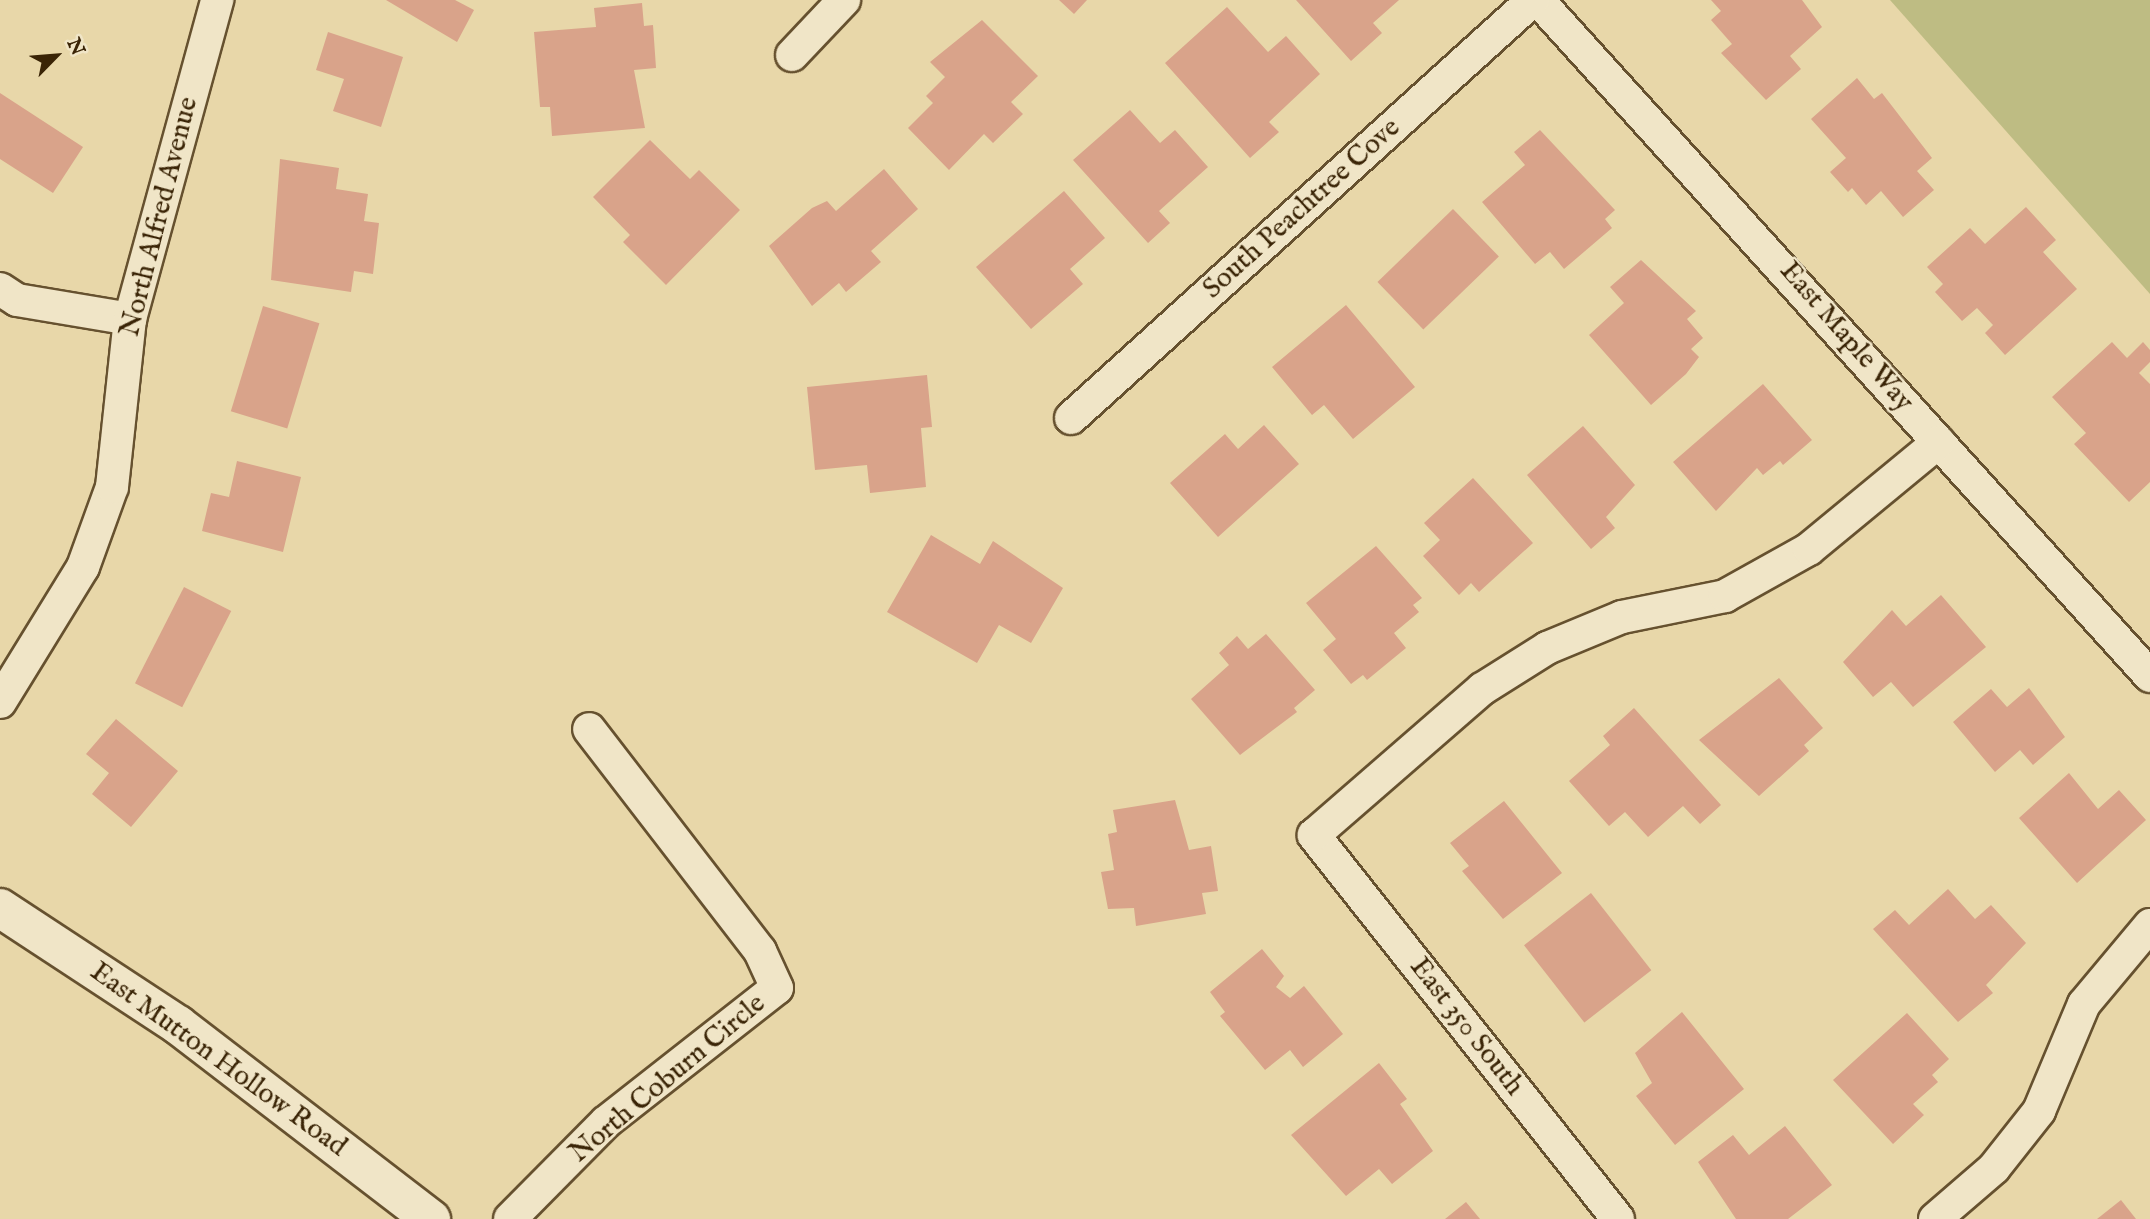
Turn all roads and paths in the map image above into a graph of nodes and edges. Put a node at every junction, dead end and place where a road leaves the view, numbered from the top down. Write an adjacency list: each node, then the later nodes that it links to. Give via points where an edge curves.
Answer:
1 (217, 0): 6 (street, North Alfred Avenue)
2 (844, 0): 4 (street)
3 (1536, 0): 7 (street, South Peachtree Cove); 8 (street, East Maple Way)
4 (792, 55)
5 (0, 289): 6 (street, via 17,300)
6 (130, 319): 10 (street, North Alfred Avenue, via 112,487 83,567)
7 (1071, 418)
8 (1939, 442): 9 (street, East Maple Way); 16 (street, East 350 South, via 1809,549 1725,596 1622,617 1547,648 1482,688 1314,835)
9 (2150, 676)
10 (0, 702)
11 (589, 729): 15 (street, North Coburn Circle, via 760,951 777,988 606,1122)
12 (0, 908): 14 (street, East Mutton Hollow Road, via 178,1025)
13 (2150, 925): 17 (street, via 2084,1004 2039,1111 1994,1168)
14 (431, 1219)
15 (510, 1219)
16 (1618, 1219)
17 (1935, 1219)

